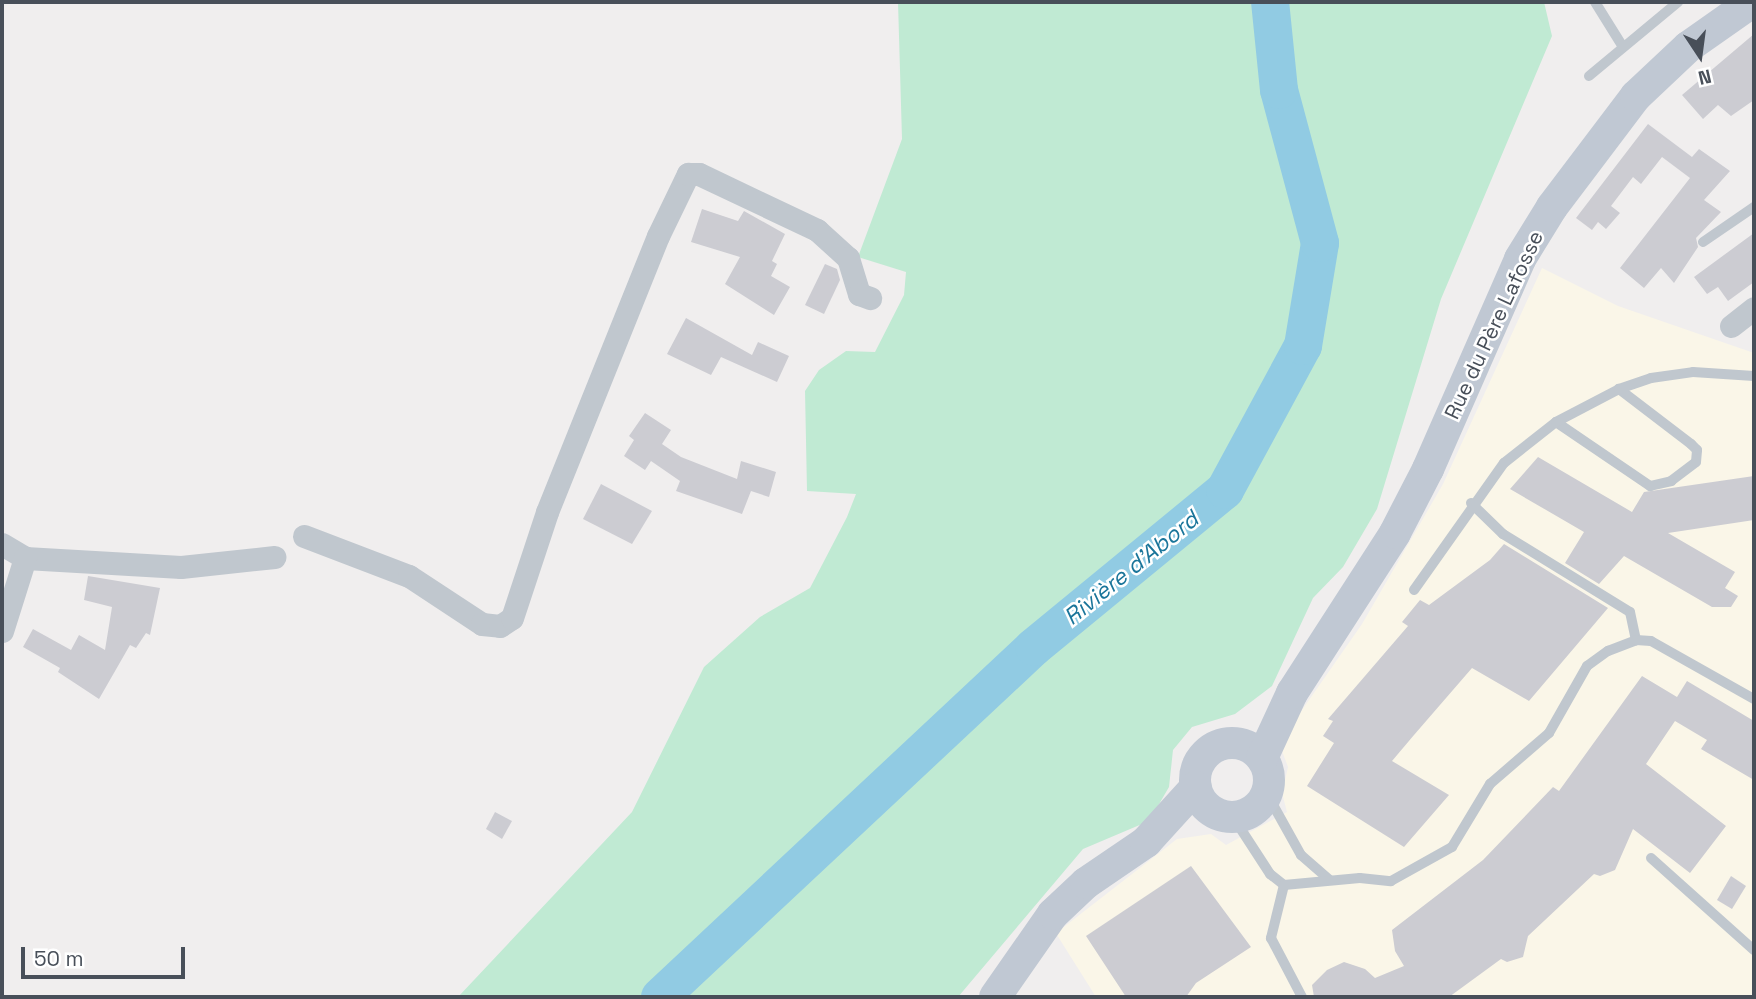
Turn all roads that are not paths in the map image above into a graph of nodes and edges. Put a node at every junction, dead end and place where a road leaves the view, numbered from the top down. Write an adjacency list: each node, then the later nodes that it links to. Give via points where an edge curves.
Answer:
1 (1595, 2): 4 (lane)
2 (1678, 2): 4 (lane)
3 (1752, 2): 22 (street, Rue du Père Lafosse, via 1688,47 1636,96 1552,207 1520,259 1395,533)
4 (1623, 47): 5 (lane)
5 (1589, 76)
6 (1754, 207): 7 (lane)
7 (1703, 242)
8 (870, 298): 15 (street, via 859,294 848,258 817,230 699,174 688,174 657,236 547,512 512,618 500,626 482,624 409,576)
9 (1754, 308): 10 (street)
10 (1731, 326)
11 (1754, 376): 12 (lane, via 1693,372)
12 (1619, 389): 13 (lane); 13 (lane, via 1691,444 1697,450 1696,462 1671,481 1650,486)
13 (1556, 422): 14 (lane, via 1504,463)
14 (1471, 503): 19 (lane); 21 (lane, via 1503,534 1630,611)
15 (304, 537)
16 (2, 544): 18 (street)
17 (274, 557): 18 (street, via 181,567)
18 (25, 558): 20 (street)
19 (1415, 590)
20 (2, 631)
21 (1636, 640): 23 (lane, via 1668,649); 31 (lane, via 1587,666 1549,733 1490,784 1452,846 1391,881)
22 (1292, 693): 24 (street, Rue du Père Lafosse); 25 (street, Rue du Père Lafosse)
23 (1754, 699)
24 (1235, 743): 25 (street); 26 (street, via 1205,756)
25 (1262, 758): 27 (street, via 1269,782)
26 (1196, 787): 28 (street); 29 (street)
27 (1267, 794): 28 (street, via 1248,814); 31 (lane, via 1301,855)
28 (1224, 815): 29 (street); 32 (lane)
29 (1146, 842): 34 (street, via 1086,883 1053,914)
30 (1651, 858): 33 (lane)
31 (1330, 880): 32 (lane)
32 (1284, 886): 35 (lane, via 1271,938)
33 (1754, 950)
34 (995, 997)
35 (1301, 997)

